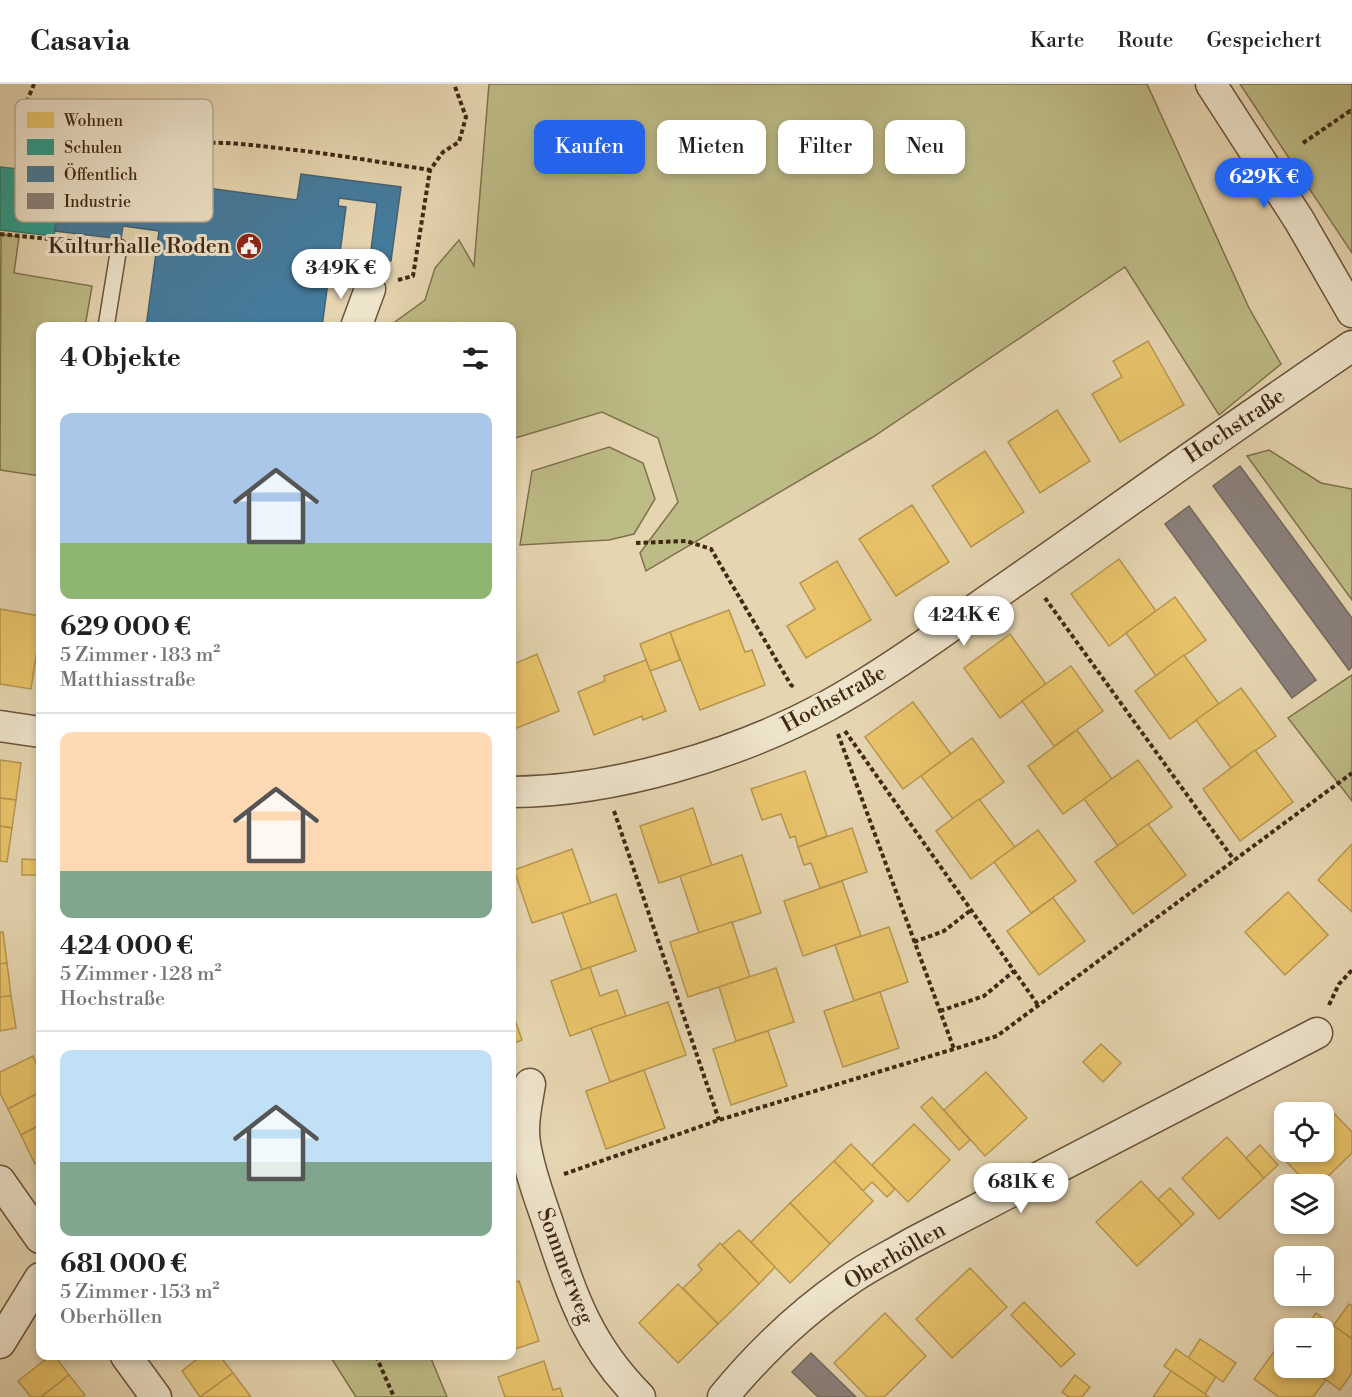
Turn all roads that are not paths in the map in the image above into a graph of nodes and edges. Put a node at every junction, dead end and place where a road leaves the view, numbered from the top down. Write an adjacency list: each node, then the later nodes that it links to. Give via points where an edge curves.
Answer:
1 (1211, 84): 4 (street, via 1299,219)
2 (119, 247): 5 (lane)
3 (370, 289): 6 (street)
4 (1352, 312)
5 (107, 322)
6 (358, 322)
7 (1352, 346): 10 (street, Hochstraße, via 899,662 827,706 768,735 666,768 547,792)
8 (0, 726): 9 (street)
9 (36, 731)
10 (516, 792)
11 (1317, 1033): 20 (street, Oberhöllen, via 852,1278 758,1356)
12 (530, 1084): 19 (street, Sommerweg, via 525,1141 566,1278 600,1349)
13 (0, 1181): 14 (street)
14 (36, 1232)
15 (36, 1284): 16 (street)
16 (0, 1343)
17 (129, 1360): 18 (street)
18 (156, 1397)
19 (640, 1397)
20 (723, 1397)

